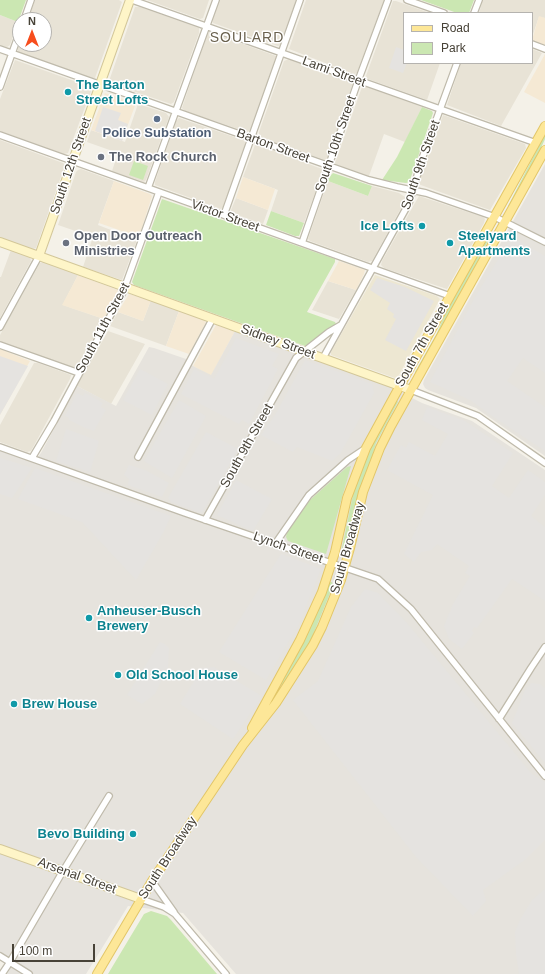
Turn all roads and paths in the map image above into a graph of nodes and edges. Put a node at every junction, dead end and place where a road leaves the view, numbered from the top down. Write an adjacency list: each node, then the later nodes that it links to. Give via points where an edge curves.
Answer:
1 (31, 0): 8 (street)
2 (131, 0): 11 (street, Lami Street); 19 (street, South 12th Street)
3 (216, 0): 11 (street)
4 (300, 0): 15 (street)
5 (388, 0): 18 (street, South 10th Street)
6 (407, 0): 9 (street)
7 (479, 0): 10 (street)
8 (27, 12)
9 (441, 12)
10 (474, 12)
11 (206, 26): 15 (street, Lami Street); 22 (street)
12 (533, 44): 14 (street)
13 (0, 49): 16 (street, Barton Street)
14 (545, 49)
15 (281, 53): 18 (street, Lami Street); 25 (street)
16 (12, 54): 19 (street, Barton Street); 20 (street)
17 (457, 64): 21 (street, South 9th Street)
18 (358, 81): 21 (street, Lami Street); 29 (street, South 10th Street)
19 (100, 85): 22 (street, Barton Street); 28 (street, South 12th Street)
20 (0, 87)
21 (440, 109): 26 (street, Lami Street); 31 (street, South 9th Street)
22 (176, 112): 25 (street, Barton Street); 30 (street)
23 (545, 126): 26 (main road, South 7th Street)
24 (0, 135): 28 (street, Victor Street)
25 (251, 138): 29 (street, Barton Street); 33 (street)
26 (536, 143): 34 (main road, South 7th Street)
27 (545, 150): 35 (main road, South 7th Street)
28 (73, 161): 30 (street, Victor Street); 39 (street, South 12th Street)
29 (329, 166): 31 (street, Barton Street, via 377,183); 38 (street, South 10th Street)
30 (148, 188): 32 (street, Victor Street)
31 (413, 190): 34 (street, Barton Street); 40 (street, South 9th Street, via 409,203)
32 (159, 192): 33 (street, Victor Street); 41 (street, South 11th Street)
33 (224, 215): 38 (street, Victor Street)
34 (495, 216): 35 (street, Barton Street); 42 (main road, South 7th Street)
35 (505, 222): 37 (street, Barton Street); 51 (main road, South 7th Street)
36 (0, 242): 39 (street, Sidney Street)
37 (545, 242)
38 (302, 243): 40 (street, Victor Street)
39 (39, 256): 41 (street, Sidney Street); 45 (street, South 12th Street)
40 (373, 269): 42 (street, Victor Street); 44 (street, South 9th Street)
41 (125, 287): 43 (street, Sidney Street); 49 (street, South 11th Street)
42 (450, 296): 50 (main road, South 7th Street)
43 (213, 318): 47 (street, Sidney Street); 55 (street)
44 (341, 325): 47 (street, South 9th Street); 48 (street, South 9th Street)
45 (0, 327)
46 (0, 345): 49 (street)
47 (304, 351): 48 (street, Sidney Street); 58 (street, South 9th Street, via 291,365)
48 (323, 358): 50 (street, Sidney Street)
49 (79, 373): 56 (street, South 11th Street)
50 (400, 386): 51 (street, Sidney Street); 54 (main road, South 7th Street)
51 (411, 390): 52 (main road, South 7th Street); 57 (street, Sidney Street, via 478,416)
52 (391, 426): 61 (main road, South Broadway, via 364,492)
53 (0, 446): 56 (street, Lynch Street)
54 (366, 448): 59 (street, South 7th Street, via 348,460 308,495); 60 (main road, South Broadway, via 347,498)
55 (138, 457)
56 (32, 458): 58 (street, Lynch Street)
57 (545, 463)
58 (205, 520): 59 (street, Lynch Street)
59 (275, 544): 60 (street, Lynch Street)
60 (332, 563): 61 (street, Lynch Street); 64 (main road, South Broadway, via 310,621)
61 (345, 568): 63 (street, Lynch Street, via 378,579 411,609); 64 (main road, South Broadway, via 313,645 276,703)
62 (545, 647): 63 (street)
63 (499, 720): 65 (street, Lynch Street)
64 (243, 744): 69 (main road, South Broadway)
65 (545, 776)
66 (109, 796): 68 (street)
67 (0, 849): 68 (street, Arsenal Street)
68 (63, 871): 70 (street, Arsenal Street); 73 (street)
69 (152, 881): 70 (main road, South Broadway); 71 (street, Arsenal Street)
70 (141, 899): 71 (street, Arsenal Street); 76 (main road, South Broadway)
71 (175, 914): 77 (street, Arsenal Street)
72 (0, 956): 73 (street)
73 (10, 962): 74 (street); 75 (street)
74 (2, 974)
75 (29, 974)
76 (97, 974)
77 (226, 974)

